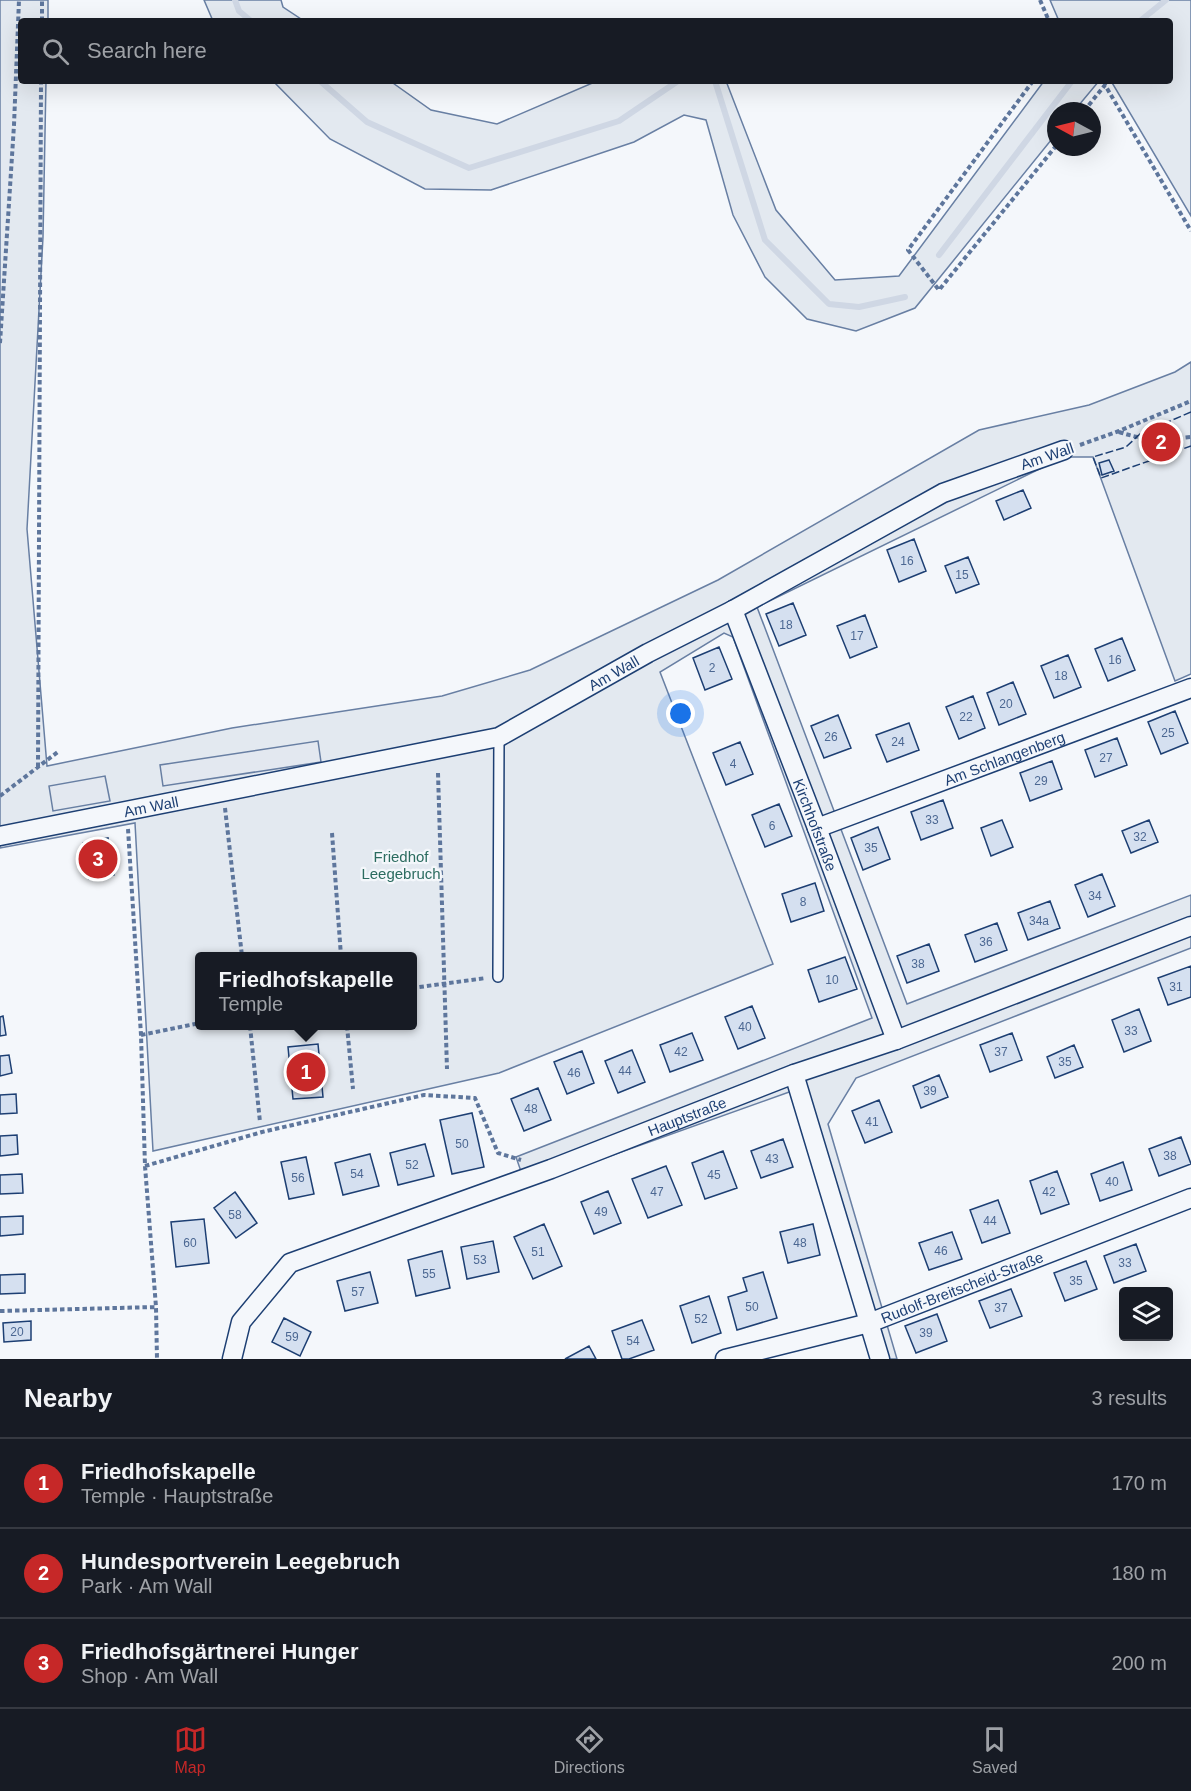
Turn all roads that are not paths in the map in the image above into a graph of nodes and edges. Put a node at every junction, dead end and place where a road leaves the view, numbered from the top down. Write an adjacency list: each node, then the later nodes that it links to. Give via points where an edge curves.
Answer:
1 (1064, 450): 2 (street, Am Wall, via 943,493)
2 (733, 610): 4 (street, Am Wall); 5 (street, Kirchhofstraße)
3 (1191, 688): 5 (street, Am Schlangenberg)
4 (499, 737): 6 (street, Am Wall); 8 (lane)
5 (818, 828): 9 (street, Kirchhofstraße)
6 (0, 836)
7 (1191, 926): 9 (street, Hauptstraße)
8 (498, 977)
9 (896, 1040): 10 (street, Hauptstraße)
10 (794, 1074): 12 (street); 13 (street, Hauptstraße, via 551,1169 290,1263 241,1322)
11 (1191, 1198): 12 (street, Rudolf-Breitscheid-Straße)
12 (869, 1323): 14 (street, Rudolf-Breitscheid-Straße); 15 (street)
13 (232, 1359)
14 (725, 1359)
15 (880, 1359)

